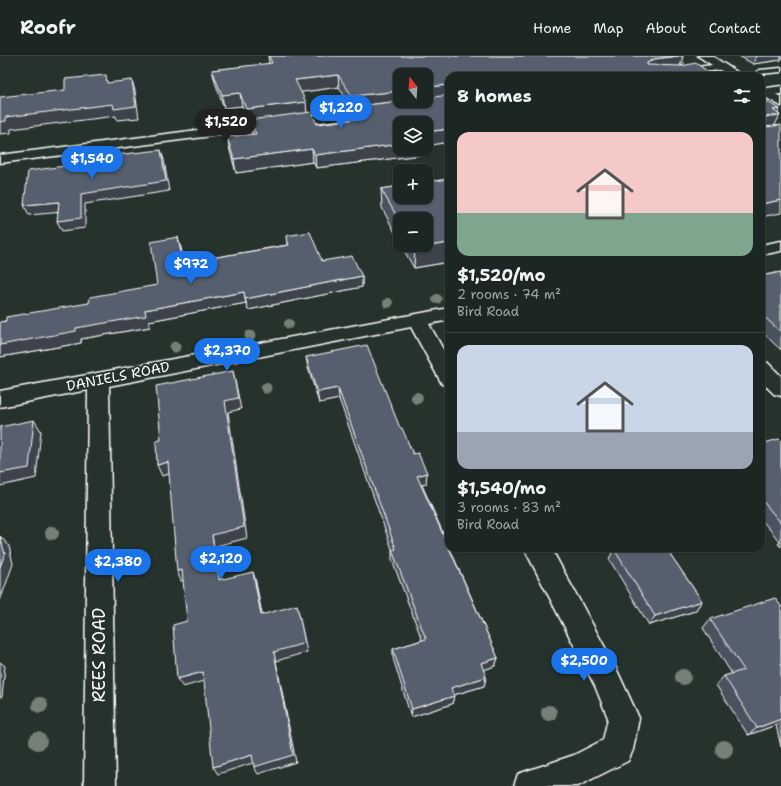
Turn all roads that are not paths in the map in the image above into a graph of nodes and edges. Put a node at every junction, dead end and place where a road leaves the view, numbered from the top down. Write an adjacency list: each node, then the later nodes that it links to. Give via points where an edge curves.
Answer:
1 (704, 56): 2 (street)
2 (722, 67): 4 (street); 5 (street)
3 (781, 70): 6 (lane)
4 (683, 72)
5 (730, 72)
6 (760, 72)
7 (781, 90): 8 (street)
8 (765, 91)
9 (765, 92): 10 (street)
10 (781, 102)
11 (402, 108): 12 (street)
12 (0, 159)
13 (781, 246): 14 (street)
14 (765, 249)
15 (445, 315): 16 (street, DANIELS ROAD)
16 (418, 320): 17 (street); 19 (street, DANIELS ROAD)
17 (445, 371)
18 (765, 372): 20 (street)
19 (98, 380): 21 (street, DANIELS ROAD); 23 (street, REES ROAD)
20 (781, 389)
21 (0, 398)
22 (540, 552): 24 (street, via 624,718 617,750 580,769)
23 (100, 786)
24 (530, 786)

